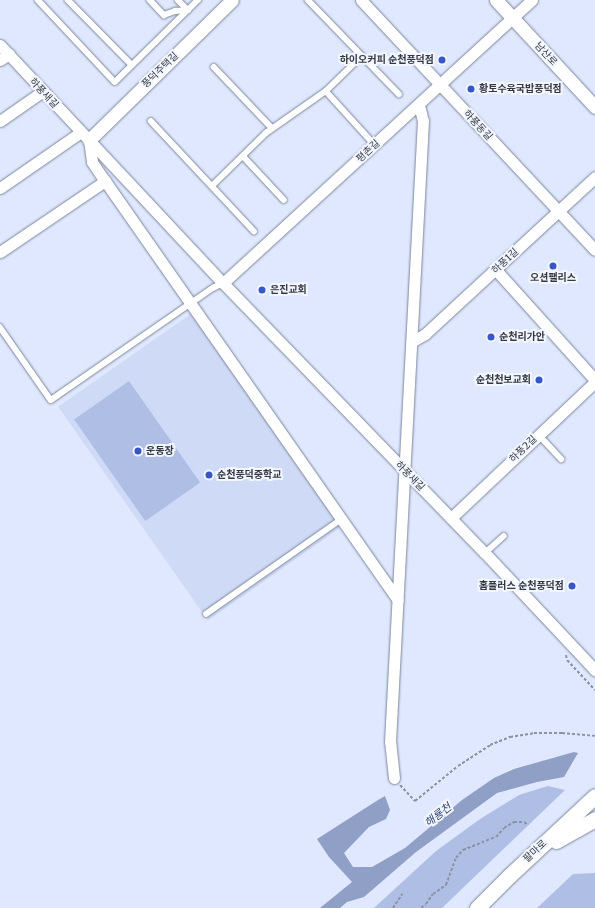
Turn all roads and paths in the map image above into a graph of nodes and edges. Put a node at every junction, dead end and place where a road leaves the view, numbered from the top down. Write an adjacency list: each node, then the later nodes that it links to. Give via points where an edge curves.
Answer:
1 (38, 0): 16 (lane, via 115,82)
2 (68, 0): 16 (lane)
3 (150, 0): 11 (lane, via 164,15)
4 (178, 0): 11 (lane)
5 (198, 0): 11 (lane)
6 (232, 0): 27 (street, 풍덕주택길)
7 (308, 0): 14 (lane)
8 (361, 0): 18 (street, 하풍동길)
9 (496, 0): 12 (street, 남산로)
10 (532, 0): 12 (street, 평촌길)
11 (188, 10): 16 (lane)
12 (512, 18): 18 (street, 평촌길); 23 (street, 남산로)
13 (0, 45): 15 (street, 하풍새길)
14 (362, 56): 20 (lane); 21 (lane)
15 (4, 57): 19 (street, 하풍새길)
16 (132, 65)
17 (214, 67): 26 (lane)
18 (440, 85): 22 (street, 평촌길); 35 (street, 하풍동길)
19 (43, 91): 24 (street); 27 (street, 하풍새길)
20 (326, 91): 26 (lane); 28 (lane)
21 (399, 94)
22 (419, 105): 28 (street, 평촌길); 43 (street, via 423,121)
23 (595, 107)
24 (0, 121)
25 (150, 121): 32 (lane)
26 (272, 128): 29 (lane)
27 (85, 136): 31 (street, via 92,162); 33 (street); 40 (street, 하풍새길)
28 (375, 145): 40 (street, 평촌길)
29 (243, 156): 32 (lane); 34 (lane)
30 (595, 177): 35 (street, 하풍1길)
31 (105, 181): 38 (street); 41 (street)
32 (212, 186): 36 (lane)
33 (0, 188)
34 (284, 200)
35 (558, 211): 37 (street, 하풍동길); 39 (street, 하풍1길)
36 (254, 231)
37 (595, 250)
38 (0, 252)
39 (496, 270): 43 (street, 하풍1길, via 425,334); 44 (street)
40 (223, 283): 41 (lane); 47 (street, 하풍새길)
41 (190, 304): 42 (lane, via 51,400); 49 (street)
42 (0, 327)
43 (413, 341): 47 (street)
44 (595, 381): 45 (street, 하풍2길)
45 (538, 435): 46 (lane); 48 (street, 하풍2길)
46 (561, 459)
47 (405, 472): 48 (street, 하풍새길); 52 (street)
48 (451, 518): 51 (street, 하풍새길)
49 (340, 520): 52 (street); 53 (lane)
50 (504, 536): 51 (lane)
51 (485, 553): 54 (street, 하풍새길)
52 (398, 600): 56 (street, via 390,742)
53 (206, 614)
54 (595, 670)
55 (595, 736): 56 (path, via 534,733 490,745 458,766 415,801)
56 (394, 778)
57 (595, 796): 60 (main road, 팔마로)
58 (595, 818): 60 (main road)
59 (528, 825): 63 (path, via 524,822 514,822 496,837 463,850 456,858 446,885 433,894)
60 (524, 861): 64 (main road, 팔마로)
61 (402, 894): 62 (path)
62 (394, 908)
63 (422, 908)
64 (477, 908)

